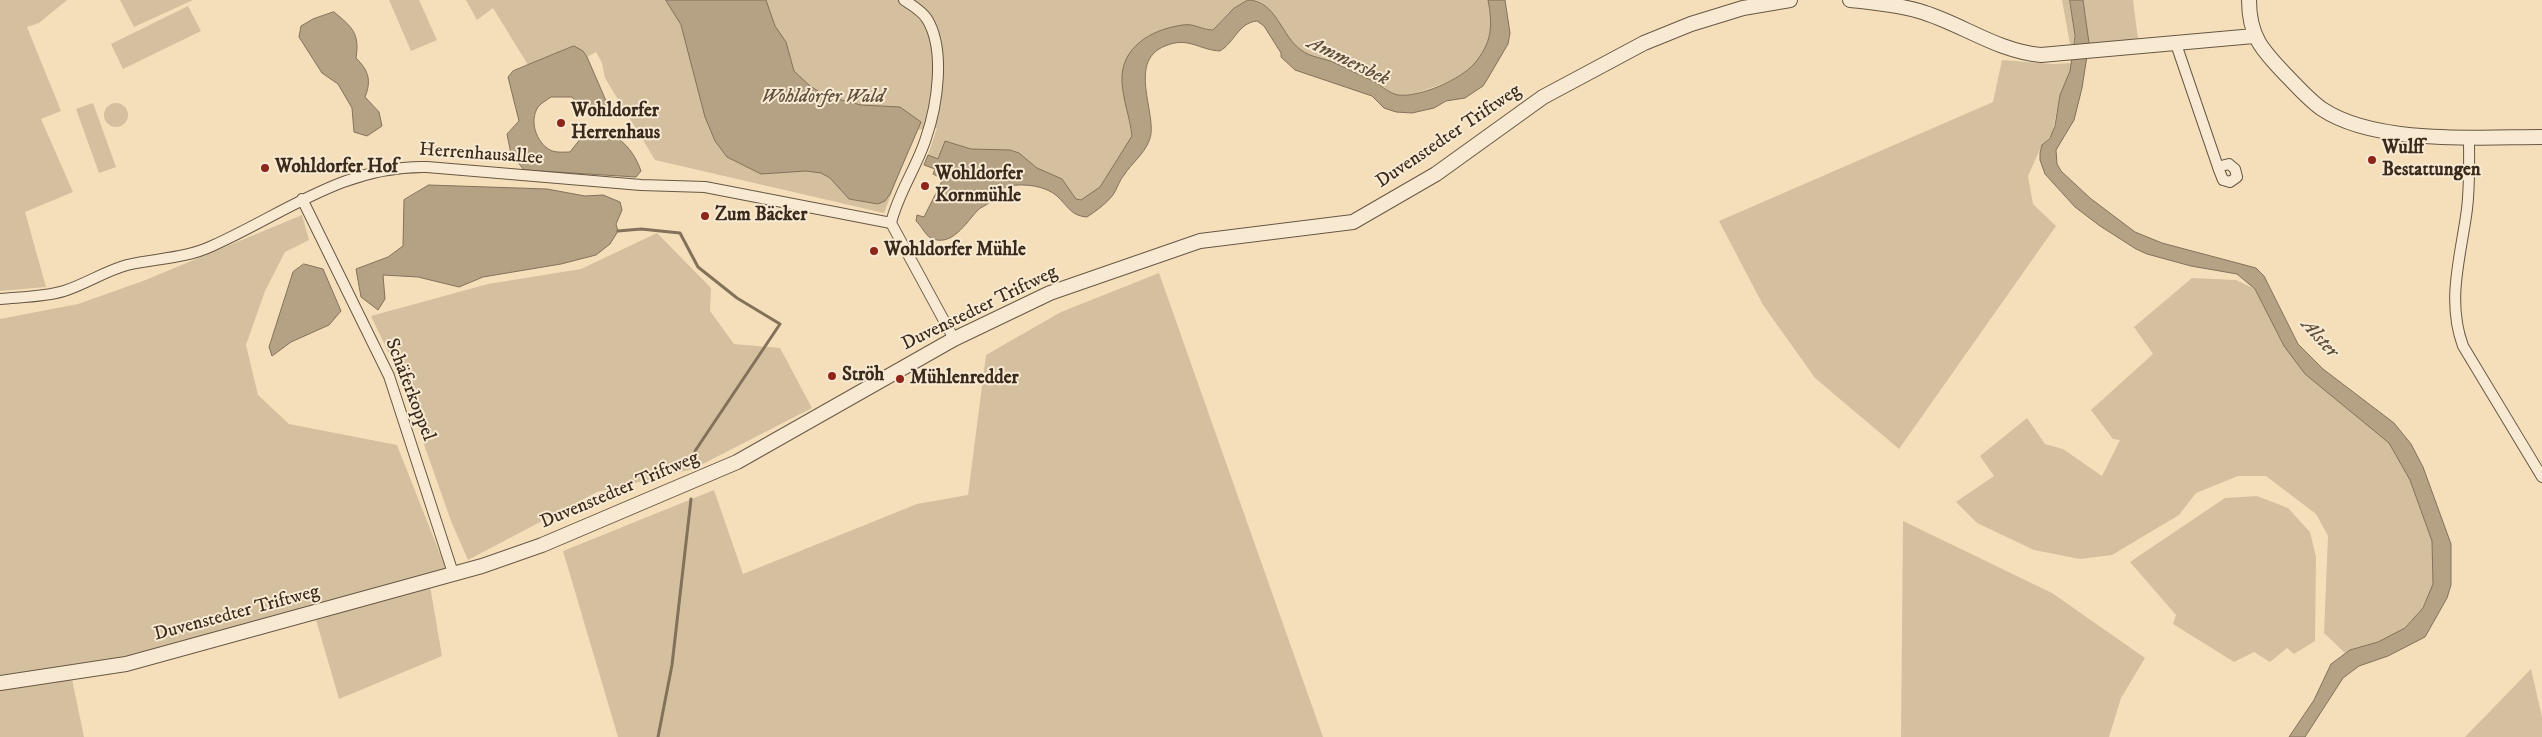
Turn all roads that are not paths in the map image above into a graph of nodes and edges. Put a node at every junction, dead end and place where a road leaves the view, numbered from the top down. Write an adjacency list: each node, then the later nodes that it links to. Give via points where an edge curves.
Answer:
1 (904, 0): 11 (street, via 927,19 936,49 937,90 926,138)
2 (1790, 0): 13 (street, Duvenstedter Triftweg, via 1708,18 1644,43 1543,97 1436,174 1353,222 1200,241 1050,293)
3 (1850, 0): 6 (street, via 1919,11 2027,54 2054,55)
4 (2249, 0): 5 (street)
5 (2254, 36): 6 (street); 7 (street, via 2285,74 2330,114 2388,133)
6 (2176, 44): 9 (street)
7 (2469, 136): 8 (street); 14 (street, via 2471,177 2456,270 2456,326 2463,346)
8 (2542, 137)
9 (2219, 170)
10 (302, 199): 11 (street, Herrenhausallee, via 384,169 427,167 642,185 705,187); 12 (street, Herrenhausallee, via 213,246 183,258 127,265 62,292); 15 (street, Schäferkoppel, via 389,376)
11 (891, 223): 13 (street)
12 (0, 299)
13 (954, 339): 15 (street, Duvenstedter Triftweg, via 737,462 542,545)
14 (2542, 477)
15 (453, 574): 16 (street, Duvenstedter Triftweg, via 126,664)
16 (0, 683)

